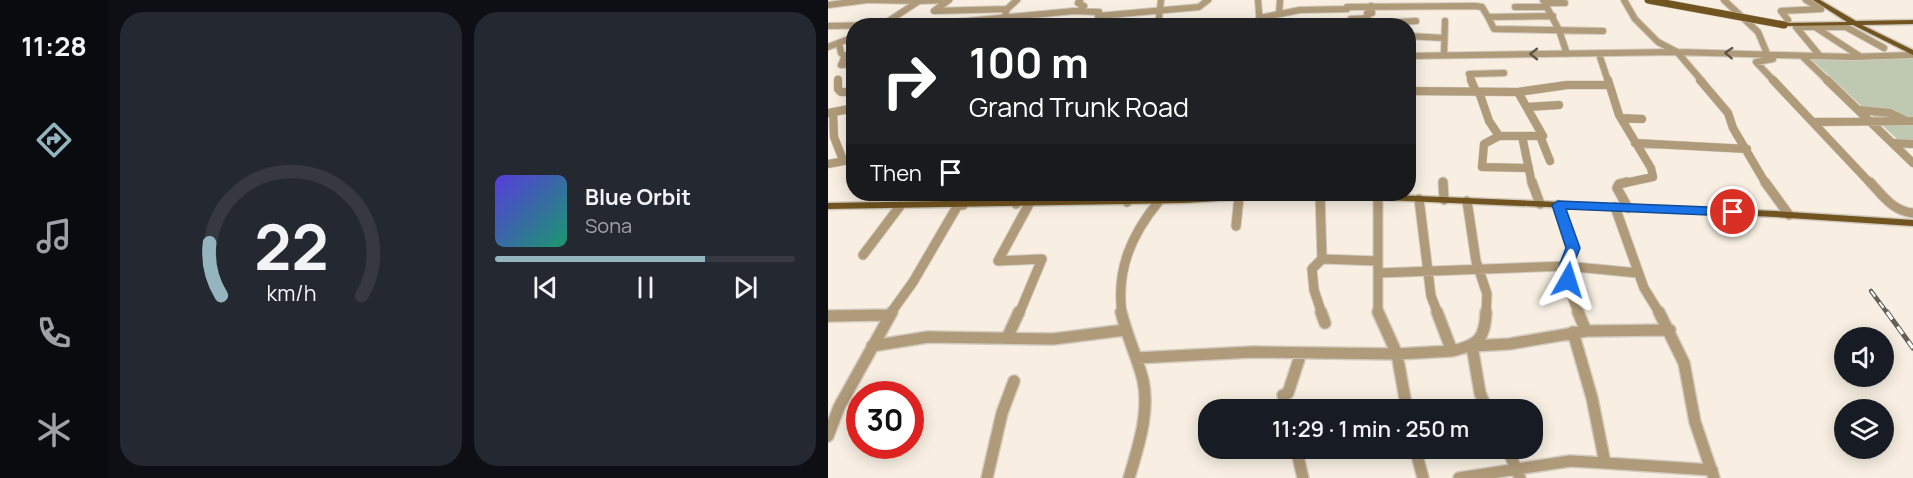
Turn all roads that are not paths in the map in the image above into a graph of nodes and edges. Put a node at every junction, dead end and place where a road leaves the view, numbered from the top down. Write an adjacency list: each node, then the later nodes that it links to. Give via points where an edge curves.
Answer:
1 (868, 0): 14 (street); 15 (street)
2 (1017, 0): 23 (street)
3 (1080, 0): 26 (street, via 1078,3 1084,6)
4 (1161, 0): 25 (street)
5 (1208, 0): 25 (street, via 1198,7)
6 (1258, 0): 33 (street)
7 (1280, 0): 28 (street)
8 (1346, 0): 22 (street)
9 (1624, 0): 53 (street, via 1648,34)
10 (1648, 0): 40 (main road, bridge)
11 (1724, 0): 58 (street, via 1760,36 1766,51)
12 (1806, 0): 40 (street, via 1821,9 1780,12)
13 (1816, 0): 41 (main road)
14 (852, 1): 19 (street)
15 (893, 1): 16 (street)
16 (919, 1): 23 (street, via 949,0 934,11); 30 (street)
17 (1545, 3): 18 (street); 21 (street); 36 (street)
18 (1565, 3)
19 (828, 5)
20 (1371, 6): 22 (street); 35 (street); 37 (street, via 1476,6 1482,7)
21 (1515, 7)
22 (1347, 8): 28 (street); 34 (street)
23 (1007, 9): 29 (street)
24 (1118, 10): 27 (street)
25 (1161, 10): 27 (street); 32 (street)
26 (1079, 11): 27 (street); 29 (street)
27 (1096, 13)
28 (1279, 14): 33 (street)
29 (1003, 17): 31 (street)
30 (894, 18)
31 (996, 18)
32 (1160, 18)
33 (1259, 18)
34 (1351, 18)
35 (1368, 18)
36 (1554, 19): 37 (street); 45 (street)
37 (1490, 20): 45 (street, via 1494,29)
38 (1445, 21): 48 (street)
39 (1913, 21): 41 (main road)
40 (1786, 22): 41 (main road)
41 (1858, 22): 56 (main road)
42 (828, 26): 43 (street)
43 (846, 26)
44 (1815, 27): 52 (street, via 1846,27); 60 (street, via 1796,27); 61 (street)
45 (1559, 30): 46 (street); 54 (street)
46 (1603, 31)
47 (1416, 36): 48 (street)
48 (1444, 38): 57 (street)
49 (846, 40): 50 (street)
50 (839, 43): 51 (street); 63 (street, via 845,56 841,65)
51 (829, 47)
52 (1884, 48)
53 (1677, 52): 55 (street); 58 (street, one-way to 53); 88 (street, via 1728,113)
54 (1567, 54): 55 (street); 57 (street, one-way to 57)
55 (1599, 54): 66 (street)
56 (1913, 54): 61 (street)
57 (1444, 55): 59 (street)
58 (1763, 55): 62 (street)
59 (1416, 56)
60 (1820, 56): 61 (street); 62 (street)
61 (1861, 57)
62 (1804, 58): 74 (street); 80 (street, via 1756,62)
63 (846, 65)
64 (1504, 73): 69 (street, via 1469,74)
65 (838, 79): 68 (street, via 838,89)
66 (1608, 85): 70 (street); 76 (street)
67 (1416, 91): 69 (street)
68 (846, 92)
69 (1477, 92): 70 (street); 81 (street)
70 (1518, 92): 72 (street)
71 (1558, 105): 72 (street)
72 (1527, 107): 83 (street)
73 (846, 109): 75 (street)
74 (1860, 110): 78 (street); 79 (street, via 1890,113)
75 (830, 112): 84 (street)
76 (1621, 118): 77 (street); 85 (street)
77 (1642, 119)
78 (1871, 121): 79 (street); 80 (street); 86 (street)
79 (1910, 121)
80 (1814, 122): 116 (street, via 1892,206)
81 (1499, 136): 82 (street); 94 (street, via 1484,144 1482,167)
82 (1522, 136): 83 (street); 94 (street)
83 (1540, 136): 91 (street)
84 (831, 138): 89 (street)
85 (1635, 143): 88 (street); 115 (street, via 1653,177 1619,184 1617,188)
86 (1894, 143): 87 (street); 92 (street)
87 (1913, 144)
88 (1747, 149): 117 (street, via 1757,171)
89 (843, 160): 90 (street); 93 (street)
90 (846, 160)
91 (1550, 161)
92 (1913, 163)
93 (828, 164)
94 (1529, 168): 109 (street)
95 (1443, 182): 98 (street)
96 (1416, 199): 97 (main road)
97 (1419, 199): 98 (main road); 125 (street)
98 (1444, 200): 107 (main road)
99 (965, 201): 110 (street)
100 (998, 201): 110 (main road)
101 (1022, 201): 108 (main road)
102 (1080, 201): 108 (main road)
103 (1159, 201): 131 (street, via 1137,228 1124,255 1119,290)
104 (1239, 201): 119 (street)
105 (1320, 201): 121 (street)
106 (1378, 201): 122 (street)
107 (1467, 201): 109 (main road); 124 (street)
108 (1029, 204): 134 (street, via 998,261 1042,259)
109 (1540, 204): 111 (main road)
110 (961, 205): 113 (main road); 128 (street)
111 (1558, 205): 114 (main road); 123 (street, via 1573,248)
112 (828, 206): 113 (main road)
113 (900, 206): 120 (street)
114 (1615, 207): 115 (main road); 127 (street)
115 (1628, 208): 117 (main road)
116 (1913, 213)
117 (1789, 215): 118 (main road)
118 (1913, 223)
119 (1236, 226)
120 (863, 255)
121 (1322, 259): 122 (street); 130 (street, via 1312,269)
122 (1378, 261): 126 (street)
123 (1566, 266): 124 (street); 127 (street); 133 (street)
124 (1479, 269): 125 (street); 136 (street, via 1487,294 1485,331)
125 (1428, 272): 126 (street); 137 (street, via 1431,296)
126 (1379, 273): 139 (street, via 1379,319)
127 (1638, 273): 132 (street)
128 (889, 315): 129 (street); 135 (street)
129 (828, 316)
130 (1325, 323)
131 (1125, 330): 134 (street, via 1053,339); 140 (street)
132 (1671, 330): 133 (street); 151 (street, via 1684,363 1695,422)
133 (1580, 332): 136 (street); 149 (street)
134 (1007, 338): 135 (street, via 928,337)
135 (872, 346): 145 (street)
136 (1472, 346): 137 (street); 144 (street)
137 (1452, 351): 139 (street)
138 (1301, 353): 139 (street); 140 (street); 142 (street)
139 (1397, 354): 143 (street)
140 (1136, 358): 153 (street, via 1144,390 1140,435)
141 (1014, 381): 152 (street, via 1002,412)
142 (1284, 399)
143 (1405, 399)
144 (1482, 399)
145 (828, 436)
146 (1299, 459): 154 (street)
147 (1418, 459): 155 (street)
148 (1512, 459): 150 (street)
149 (1605, 464): 150 (street, via 1570,461); 151 (street)
150 (1518, 473): 156 (street)
151 (1713, 474)
152 (987, 478)
153 (1130, 478)
154 (1303, 478)
155 (1423, 478)
156 (1459, 478)

